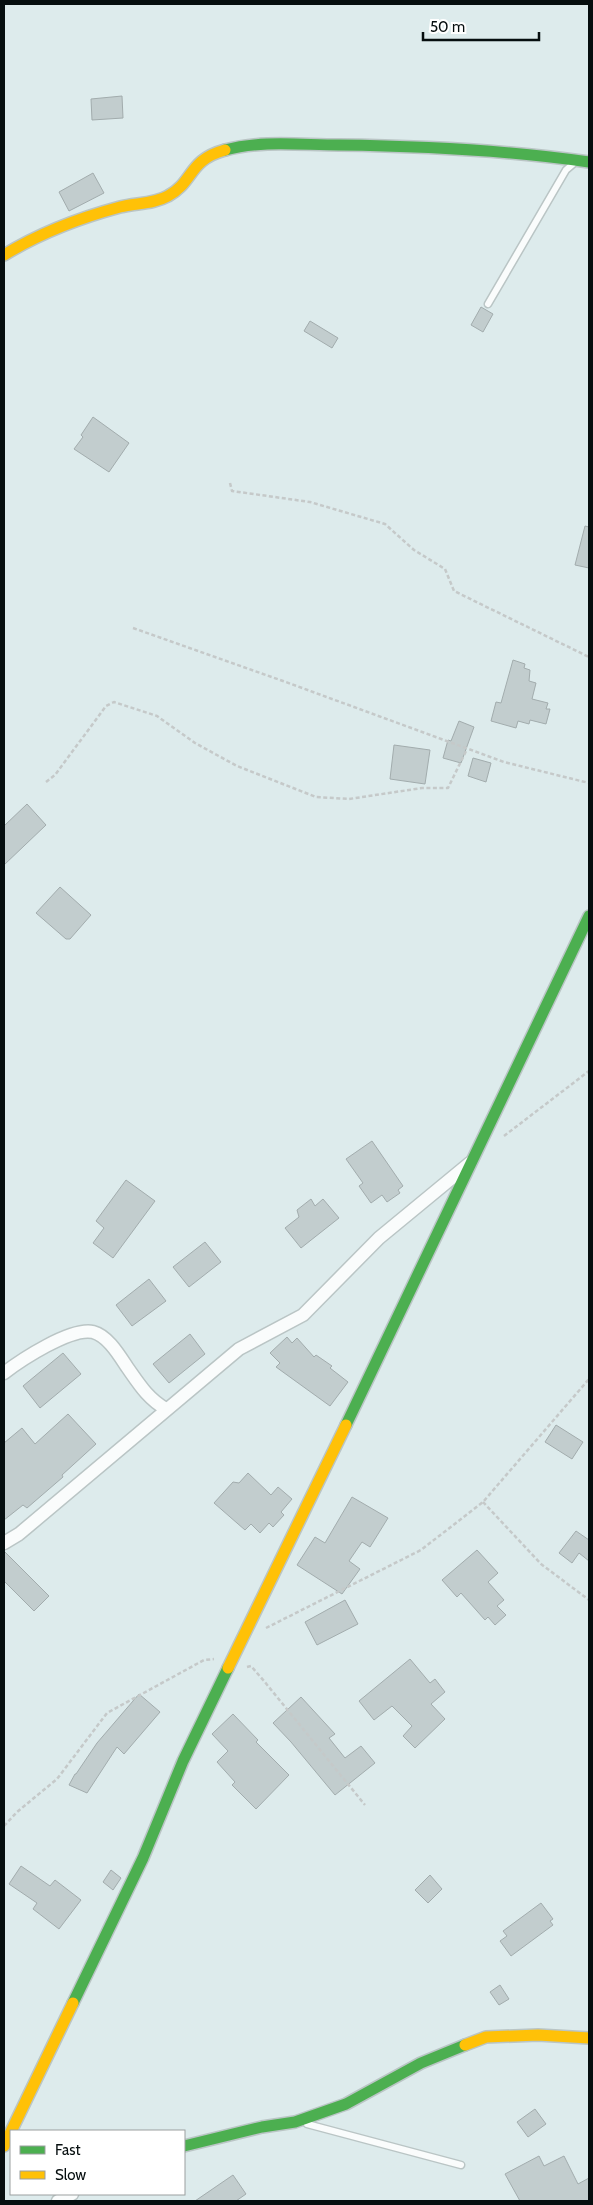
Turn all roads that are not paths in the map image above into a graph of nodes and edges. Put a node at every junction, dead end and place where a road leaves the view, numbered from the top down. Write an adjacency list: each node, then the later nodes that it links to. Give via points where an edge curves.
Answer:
1 (584, 161): 2 (street, via 494,150 250,144 203,158 166,198 123,206 76,222 15,247); 3 (lane, via 566,170)
2 (4, 255)
3 (488, 304)
4 (589, 916): 5 (street)
5 (474, 1160): 7 (street, via 379,1238 303,1315 238,1349); 11 (street, via 183,1760 139,1867)
6 (4, 1373): 7 (street, via 70,1335 83,1331 94,1333 114,1348 147,1395)
7 (166, 1409): 8 (street, via 19,1534)
8 (4, 1543)
9 (589, 2038): 10 (street, via 538,2035 486,2037 421,2063 346,2104)
10 (295, 2122): 14 (street); 15 (lane)
11 (12, 2130)
12 (10, 2134): 13 (street)
13 (4, 2146)
14 (185, 2146)
15 (461, 2164)
16 (70, 2195): 17 (street)
17 (58, 2201)

